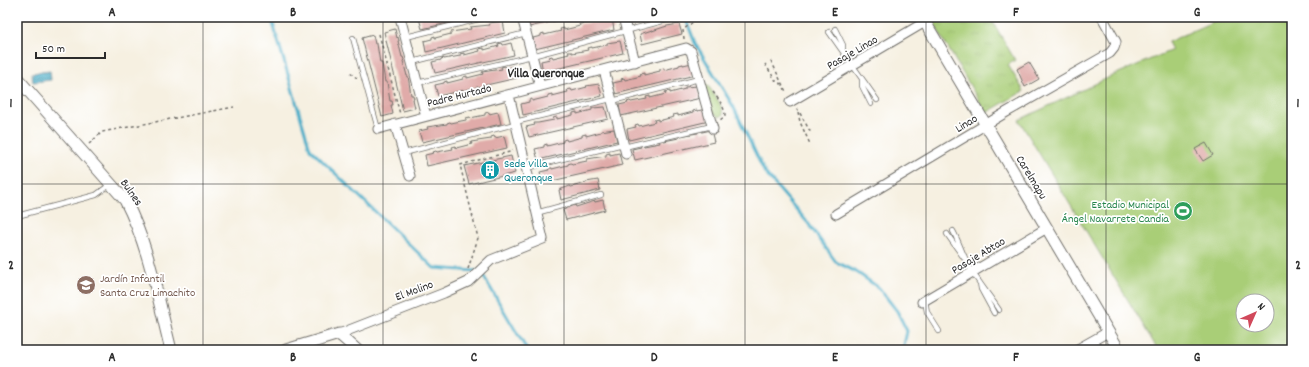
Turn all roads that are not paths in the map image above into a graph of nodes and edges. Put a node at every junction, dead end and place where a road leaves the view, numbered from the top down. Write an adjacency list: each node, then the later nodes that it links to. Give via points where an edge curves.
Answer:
1 (400, 17): 12 (street)
2 (487, 17): 12 (lane)
3 (522, 17): 11 (street)
4 (623, 17): 9 (street)
5 (1102, 17): 33 (street, Linao, via 1116,42 1110,53)
6 (674, 18): 9 (lane)
7 (924, 20): 18 (street, Pasaje Linao); 33 (street, Carelmapu)
8 (835, 29): 14 (lane)
9 (627, 32): 15 (lane); 17 (street)
10 (829, 32): 14 (lane)
11 (526, 33): 15 (street); 16 (lane)
12 (406, 37): 16 (street)
13 (354, 38): 35 (lane)
14 (843, 50): 18 (lane)
15 (532, 56): 23 (lane); 24 (street)
16 (412, 62): 23 (street)
17 (636, 62): 19 (street, Padre Hurtado); 21 (street, Padre Hurtado, via 686,48 691,51)
18 (853, 65): 22 (lane); 28 (street, Pasaje Linao)
19 (604, 70): 24 (street, Padre Hurtado); 26 (street)
20 (17, 78): 40 (street, Bulnes)
21 (699, 79): 26 (lane); 34 (street)
22 (862, 80): 27 (lane); 29 (lane, via 862,86)
23 (417, 83): 30 (street)
24 (540, 86): 25 (street, Padre Hurtado)
25 (509, 96): 30 (street, Padre Hurtado); 32 (street)
26 (612, 100): 32 (lane); 36 (street)
27 (877, 100)
28 (791, 101)
29 (871, 104)
30 (426, 116): 31 (street, Padre Hurtado)
31 (399, 123): 35 (street, Padre Hurtado); 37 (street)
32 (515, 123): 37 (lane); 38 (street)
33 (986, 125): 43 (street, Linao); 45 (street, Carelmapu)
34 (713, 128): 36 (lane)
35 (378, 129)
36 (624, 148): 38 (lane)
37 (404, 153): 39 (street)
38 (526, 168): 42 (street)
39 (410, 176)
40 (111, 184): 44 (lane, via 96,195); 57 (street, Bulnes, via 135,220)
41 (601, 195): 42 (lane)
42 (536, 212): 56 (street, El Molino, via 542,239 491,260 468,282)
43 (836, 214)
44 (17, 216)
45 (1047, 228): 49 (street, Pasaje Abtao); 55 (street, Carelmapu)
46 (953, 231): 48 (lane, via 964,251)
47 (947, 234): 48 (lane)
48 (965, 259): 49 (lane)
49 (973, 272): 50 (lane); 51 (street, Pasaje Abtao)
50 (980, 283): 52 (lane); 53 (lane)
51 (923, 301): 54 (lane)
52 (999, 310)
53 (994, 313)
54 (939, 331)
55 (1108, 332): 60 (street); 61 (street, Carelmapu)
56 (339, 334): 58 (street, El Molino); 59 (street)
57 (171, 350)
58 (286, 350)
59 (357, 350)
60 (1076, 350)
61 (1119, 350)

